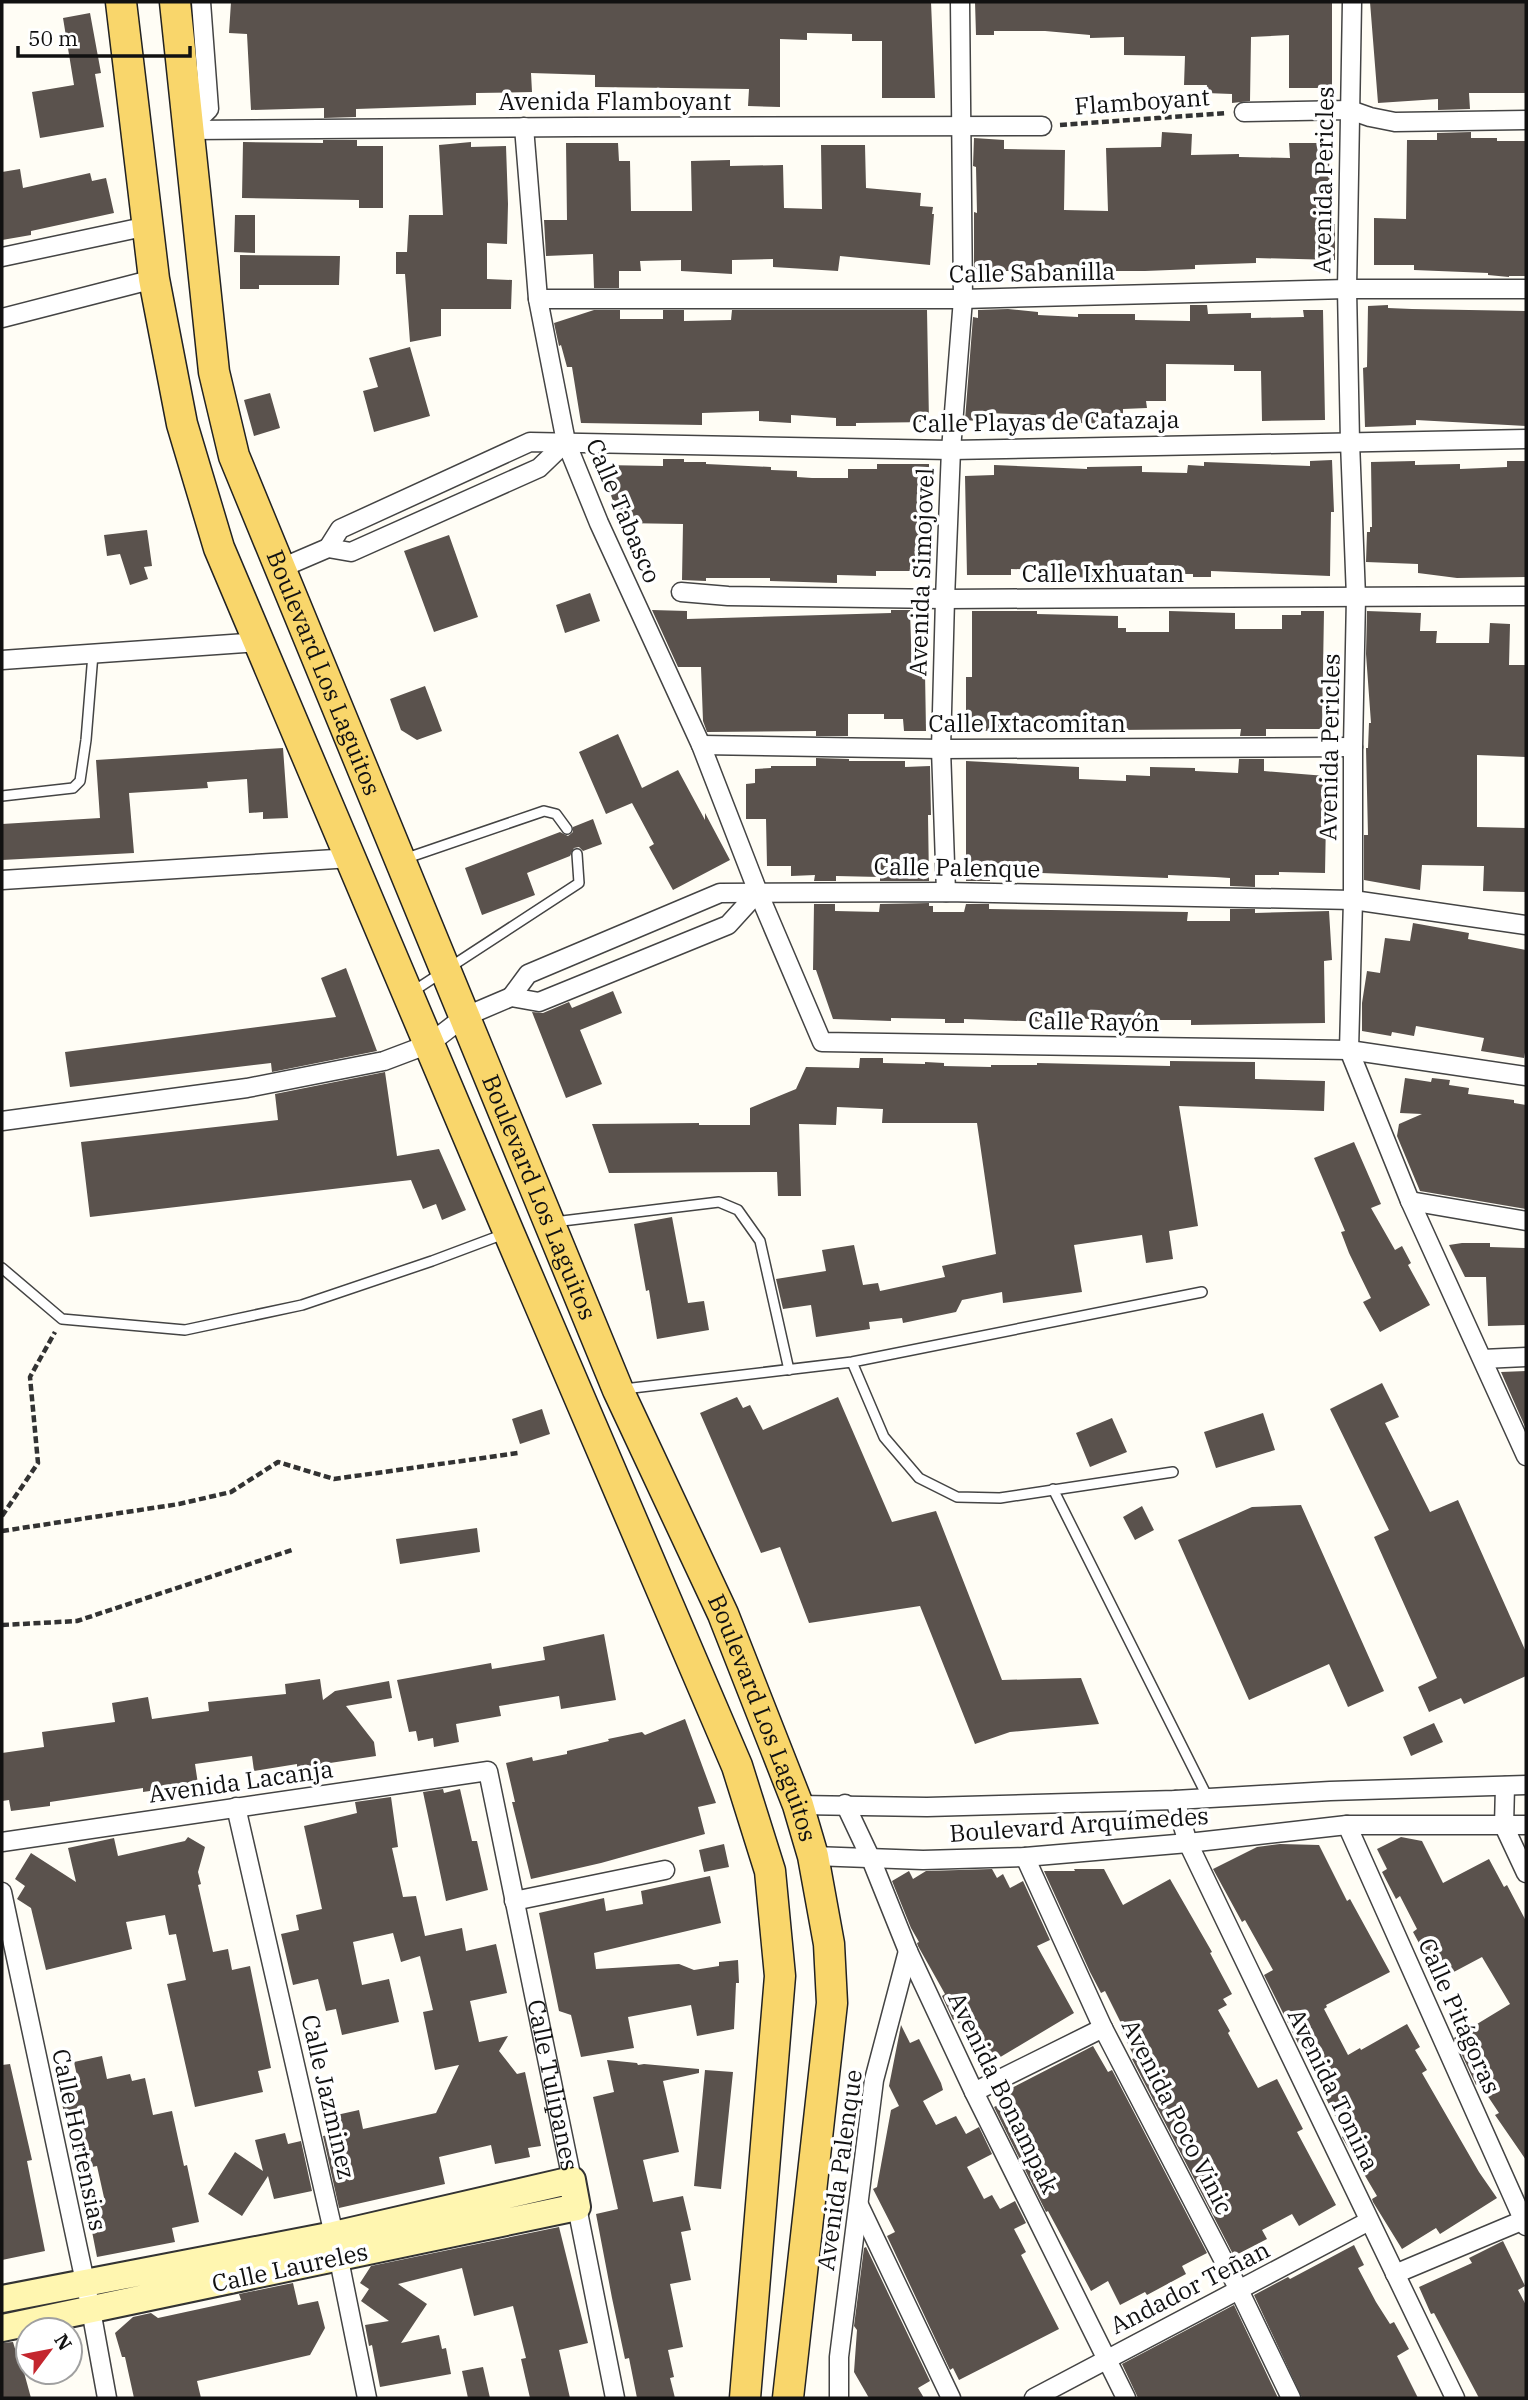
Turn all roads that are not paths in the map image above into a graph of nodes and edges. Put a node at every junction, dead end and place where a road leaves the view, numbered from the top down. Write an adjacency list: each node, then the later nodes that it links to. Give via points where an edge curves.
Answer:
1 (121, 2): 13 (main road, Boulevard Los Laguitos)
2 (175, 2): 12 (main road, Boulevard Los Laguitos)
3 (201, 2): 12 (street, via 209,109)
4 (960, 2): 9 (street, Avenida Simojovel)
5 (1352, 2): 6 (street, Avenida Pericles)
6 (1350, 110): 7 (street); 8 (street, via 1395,122); 16 (street, Avenida Pericles)
7 (1244, 112)
8 (1526, 120)
9 (961, 126): 10 (street, Avenida Flamboyant); 11 (street, Avenida Flamboyant); 19 (street, Avenida Simojovel)
10 (1042, 126)
11 (524, 127): 12 (street, Avenida Flamboyant); 18 (street, Calle Tabasco)
12 (188, 130): 26 (main road, Boulevard Los Laguitos, via 214,372 234,456)
13 (148, 226): 14 (street); 15 (main road, Boulevard Los Laguitos)
14 (2, 257)
15 (154, 279): 20 (street); 31 (main road, Boulevard Los Laguitos, via 182,424 219,548)
16 (1347, 289): 17 (street, Calle Sabanilla); 19 (street, Calle Sabanilla); 23 (street, Avenida Pericles)
17 (1526, 289)
18 (538, 299): 19 (street, Calle Sabanilla); 22 (street, Calle Tabasco)
19 (963, 299): 24 (street, Avenida Simojovel)
20 (2, 318)
21 (1526, 439): 23 (street, Calle Playas de Catazaja)
22 (566, 442): 24 (street, Calle Playas de Catazaja); 25 (street, Calle Playas de Catazaja, via 539,468 351,552); 25 (street, Calle Playas de Catazaja, via 530,442 340,529); 34 (street, Calle Tabasco)
23 (1350, 442): 24 (street, Calle Playas de Catazaja); 29 (street, Avenida Pericles)
24 (951, 450): 30 (street, Avenida Simojovel)
25 (328, 548): 26 (street, Calle Playas de Catazaja)
26 (279, 569): 41 (main road, Boulevard Los Laguitos)
27 (681, 592): 30 (street, Calle Ixhuatan)
28 (1526, 596): 29 (street, Calle Ixhuatan)
29 (1356, 597): 30 (street, Calle Ixhuatan); 35 (street, Avenida Pericles)
30 (945, 599): 36 (street, Avenida Simojovel)
31 (259, 642): 32 (street); 40 (main road, Boulevard Los Laguitos)
32 (93, 654): 33 (street); 37 (lane, via 80,780 73,788)
33 (2, 660)
34 (701, 745): 36 (street, Calle Ixtacomitan); 43 (street, Calle Tabasco)
35 (1353, 747): 36 (street, Calle Ixtacomitan); 45 (street, Avenida Pericles)
36 (941, 750): 44 (street, Avenida Simojovel)
37 (2, 796)
38 (567, 829): 41 (lane, via 556,814 544,811)
39 (577, 854): 47 (lane, via 579,883)
40 (351, 858): 42 (street); 48 (main road, Boulevard Los Laguitos)
41 (399, 860): 47 (main road, Boulevard Los Laguitos)
42 (2, 880)
43 (758, 892): 44 (street, Calle Palenque); 49 (street, Calle Palenque, via 720,893 528,974); 49 (street, via 728,925 539,1002); 52 (street, Calle Rayón, via 822,1042)
44 (946, 892): 45 (street, Calle Palenque)
45 (1353, 900): 46 (street, Calle Palenque); 52 (street, Avenida Pericles)
46 (1526, 925)
47 (445, 970): 48 (lane); 50 (main road, Boulevard Los Laguitos)
48 (408, 994): 51 (main road, Boulevard Los Laguitos)
49 (511, 997): 50 (street)
50 (464, 1017): 51 (street); 57 (main road, Boulevard Los Laguitos)
51 (429, 1044): 54 (street, via 384,1061 247,1088); 58 (main road, Boulevard Los Laguitos)
52 (1349, 1050): 53 (street, Calle Rayón); 55 (street, Avenida Pericles)
53 (1526, 1076)
54 (2, 1121)
55 (1410, 1201): 56 (street); 62 (street, Avenida Pericles)
56 (1526, 1221)
57 (549, 1222): 64 (lane, via 719,1202 738,1210 760,1241); 65 (main road, Boulevard Los Laguitos)
58 (509, 1233): 59 (lane, via 302,1305 185,1330 62,1319); 97 (main road, Boulevard Los Laguitos, via 737,1766 770,1871 780,1976)
59 (2, 1268)
60 (1202, 1292): 63 (lane)
61 (1526, 1357): 62 (street)
62 (1483, 1359): 66 (street, Avenida Pericles)
63 (852, 1362): 64 (lane); 68 (lane, via 884,1437 919,1478 957,1497 1000,1498)
64 (789, 1370): 65 (lane)
65 (618, 1390): 75 (main road, Boulevard Los Laguitos, via 723,1614)
66 (1526, 1456)
67 (1173, 1472): 68 (lane)
68 (1054, 1489): 72 (lane)
69 (488, 1771): 76 (street, Avenida Lacanja); 88 (street, Calle Tulipanes)
70 (1526, 1785): 71 (street, Boulevard Arquímedes)
71 (1504, 1786): 72 (street, Boulevard Arquímedes); 79 (street)
72 (1208, 1798): 73 (street, Boulevard Arquímedes)
73 (1175, 1800): 74 (street, Boulevard Arquímedes, via 927,1807); 81 (street, Avenida Tonina)
74 (845, 1804): 75 (street, Boulevard Arquímedes); 84 (street, Avenida Bonampak)
75 (798, 1805): 82 (main road, Boulevard Los Laguitos)
76 (236, 1807): 80 (street, Avenida Lacanja); 98 (street, Calle Jazminez)
77 (1347, 1825): 79 (street, Boulevard Arquímedes); 81 (street, Boulevard Arquímedes); 96 (street, Calle Pitágoras)
78 (1526, 1825): 79 (street, Boulevard Arquímedes)
79 (1504, 1826): 86 (street)
80 (2, 1842)
81 (1188, 1843): 83 (street, Boulevard Arquímedes); 95 (street, Avenida Tonina)
82 (813, 1856): 84 (street, Boulevard Arquímedes); 99 (main road, Boulevard Los Laguitos, via 828,1944 832,2003)
83 (1024, 1857): 84 (street, Boulevard Arquímedes); 90 (street, Avenida Poco Vinic)
84 (871, 1858): 89 (street, Avenida Bonampak)
85 (665, 1870): 88 (street)
86 (1526, 1873)
87 (2, 1892): 101 (street, Calle Hortensias)
88 (514, 1901): 92 (street, Calle Tulipanes)
89 (908, 1951): 91 (street, Avenida Bonampak); 93 (street, Avenida Palenque, via 874,2080)
90 (1103, 2028): 91 (street); 102 (street, Avenida Poco Vinic)
91 (974, 2092): 106 (street, Avenida Bonampak)
92 (572, 2180): 94 (street, Calle Tulipanes); 98 (street)
93 (859, 2205): 112 (street, Avenida Palenque, via 839,2357); 113 (street)
94 (577, 2207): 98 (street, Calle Laureles); 109 (street, Calle Tulipanes)
95 (1369, 2221): 100 (street, Avenida Tonina); 102 (street, Andador Teñan)
96 (1525, 2222): 100 (street)
97 (759, 2226): 99 (main road); 110 (main road, Boulevard Los Laguitos)
98 (337, 2246): 101 (street); 104 (street, Calle Laureles); 108 (street, Calle Jazminez)
99 (805, 2250): 111 (main road, Boulevard Los Laguitos)
100 (1395, 2274): 117 (street, Avenida Tonina)
101 (85, 2283): 103 (street); 104 (street, Calle Hortensias)
102 (1239, 2290): 106 (street, Andador Teñan); 116 (street, Avenida Poco Vinic)
103 (2, 2299)
104 (91, 2309): 105 (street, Calle Laureles); 107 (street, Calle Hortensias)
105 (2, 2328)
106 (1107, 2358): 114 (street, Andador Teñan); 115 (street, Avenida Bonampak)
107 (107, 2398)
108 (367, 2398)
109 (615, 2398)
110 (745, 2398)
111 (788, 2398)
112 (839, 2398)
113 (951, 2398)
114 (1034, 2398)
115 (1126, 2398)
116 (1291, 2398)
117 (1455, 2398)

